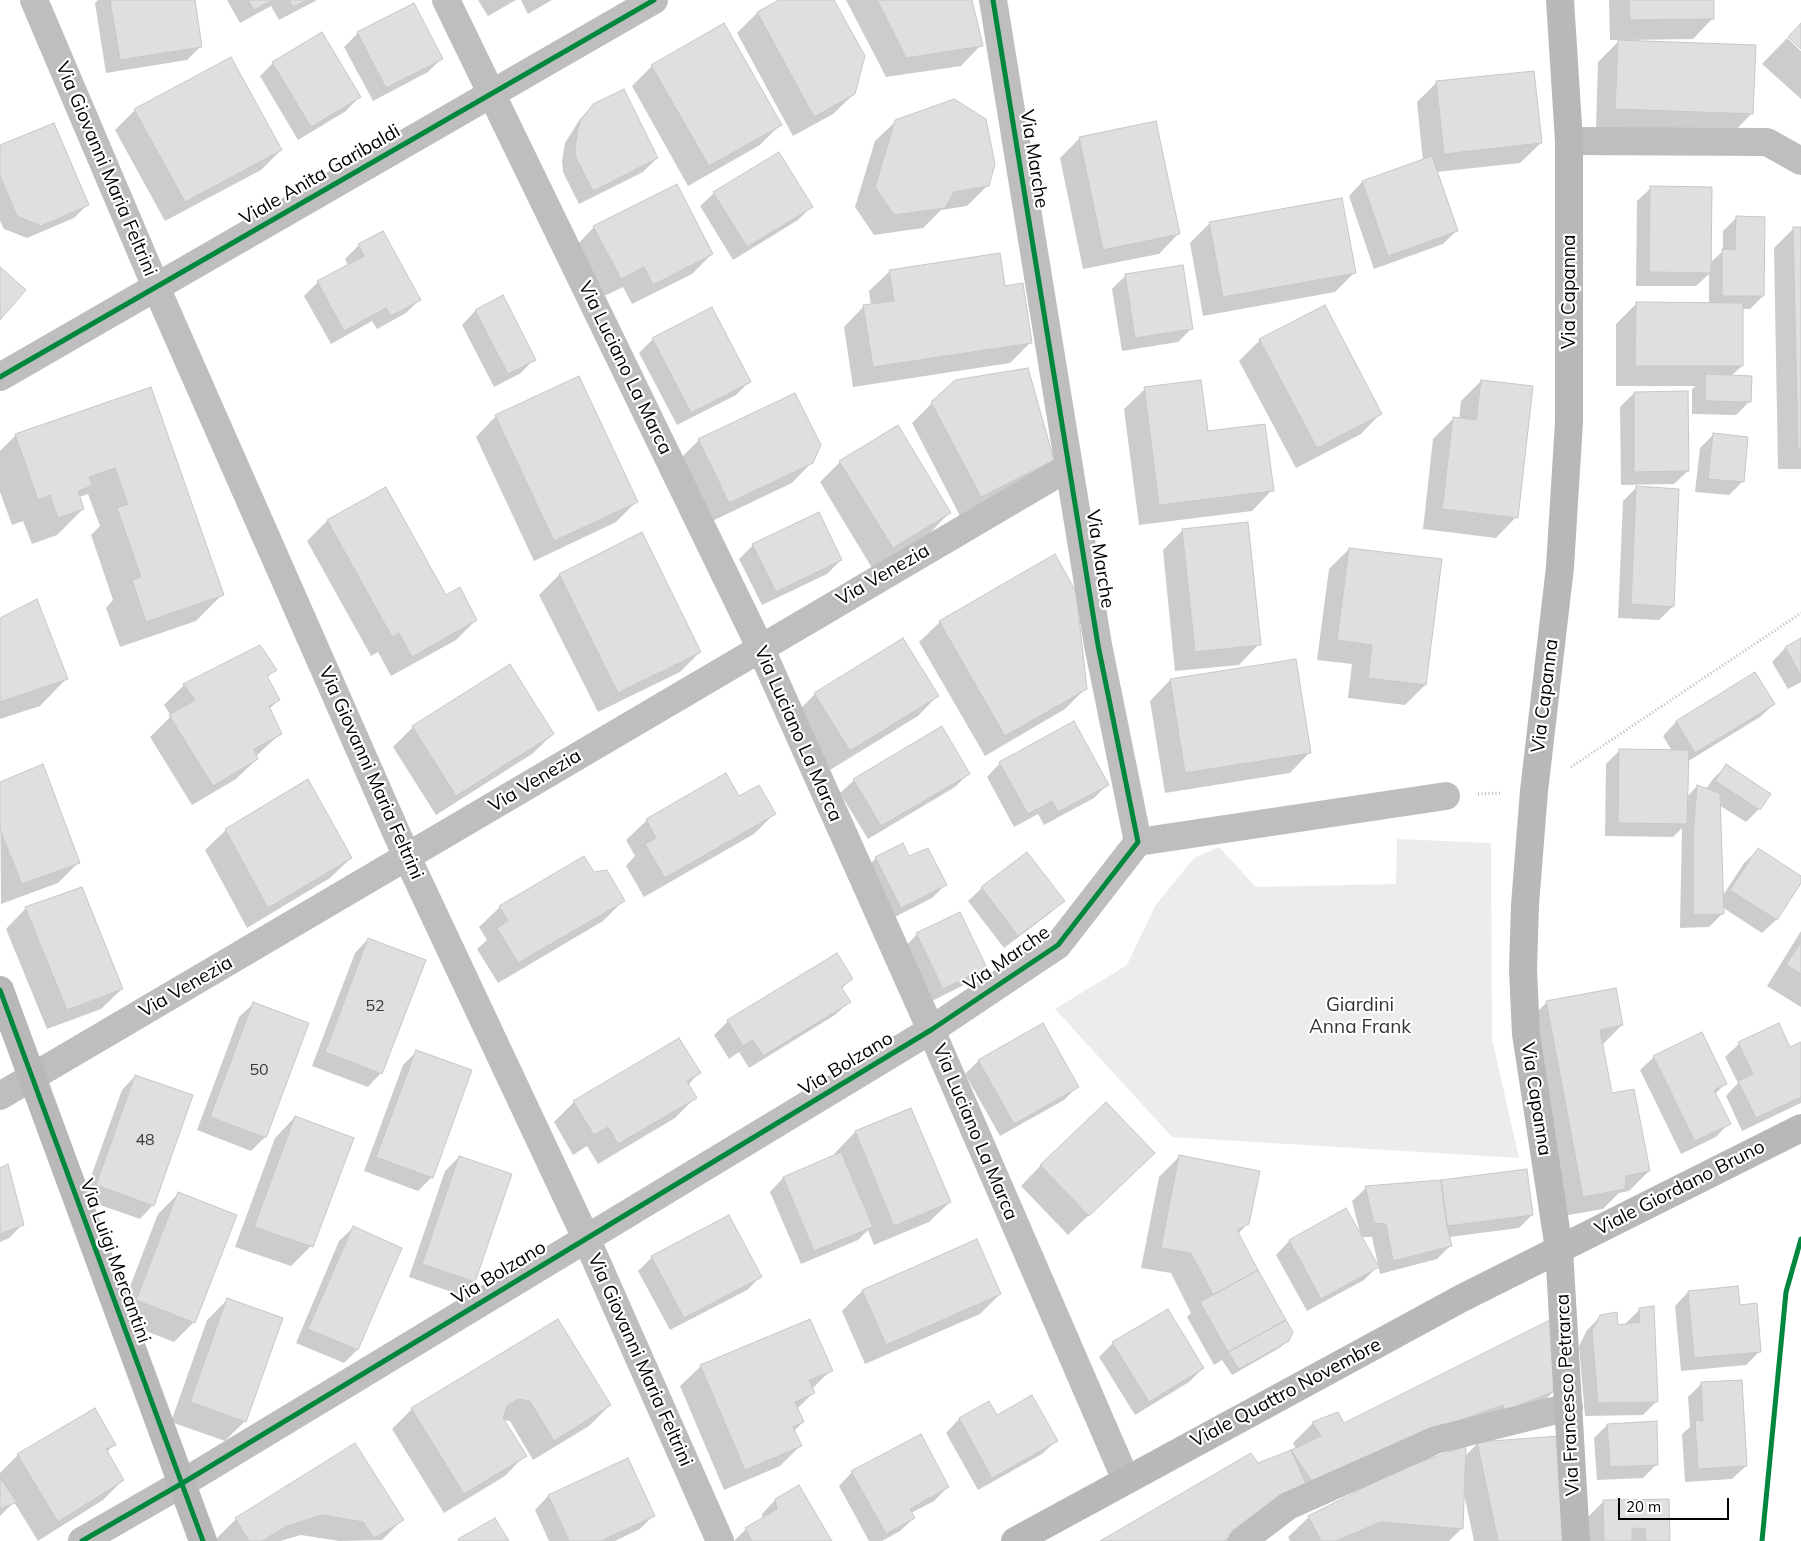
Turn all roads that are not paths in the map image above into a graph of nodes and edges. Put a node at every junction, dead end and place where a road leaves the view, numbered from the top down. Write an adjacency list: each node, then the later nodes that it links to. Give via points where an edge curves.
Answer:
1 (34, 0): 9 (street, Via Giovanni Maria Feltrini)
2 (446, 0): 6 (street, Via Luciano La Marca)
3 (654, 0): 6 (street, Viale Anita Garibaldi)
4 (993, 0): 11 (street, Via Marche)
5 (1560, 0): 7 (street, Via Capanna)
6 (492, 93): 9 (street, Viale Anita Garibaldi); 12 (street, Via Luciano La Marca)
7 (1569, 141): 8 (street, via 1767,142); 22 (street, Via Capanna, via 1569,422 1560,567 1534,791 1523,979 1526,1034)
8 (1801, 161)
9 (156, 287): 10 (street, Viale Anita Garibaldi); 15 (street, Via Giovanni Maria Feltrini)
10 (0, 376)
11 (1070, 467): 12 (street, Via Venezia); 14 (street, Via Marche, via 1098,645)
12 (760, 648): 15 (street, Via Venezia); 17 (street, Via Luciano La Marca)
13 (1446, 796): 14 (street)
14 (1138, 842): 17 (street, Via Marche, via 1058,945)
15 (407, 857): 18 (street, Via Venezia); 21 (street, Via Giovanni Maria Feltrini)
16 (0, 990): 18 (street, Via Luigi Mercantini)
17 (931, 1030): 21 (street, Via Bolzano); 24 (street, Via Luciano La Marca)
18 (32, 1077): 19 (street, Via Venezia); 25 (street, Via Luigi Mercantini)
19 (0, 1096)
20 (1801, 1128): 22 (street, Viale Giordano Bruno)
21 (586, 1238): 25 (street, Via Bolzano); 28 (street, Via Giovanni Maria Feltrini)
22 (1559, 1249): 23 (street, Via Francesco Petrarca); 24 (street, Viale Quattro Novembre)
23 (1569, 1407): 30 (street, via 1436,1440 1288,1506); 31 (street, Via Francesco Petrarca)
24 (1126, 1480): 29 (street, Viale Quattro Novembre)
25 (181, 1484): 26 (street, Via Bolzano); 27 (street, Via Luigi Mercantini)
26 (82, 1541)
27 (203, 1541)
28 (720, 1541)
29 (1015, 1541)
30 (1242, 1541)
31 (1576, 1541)

